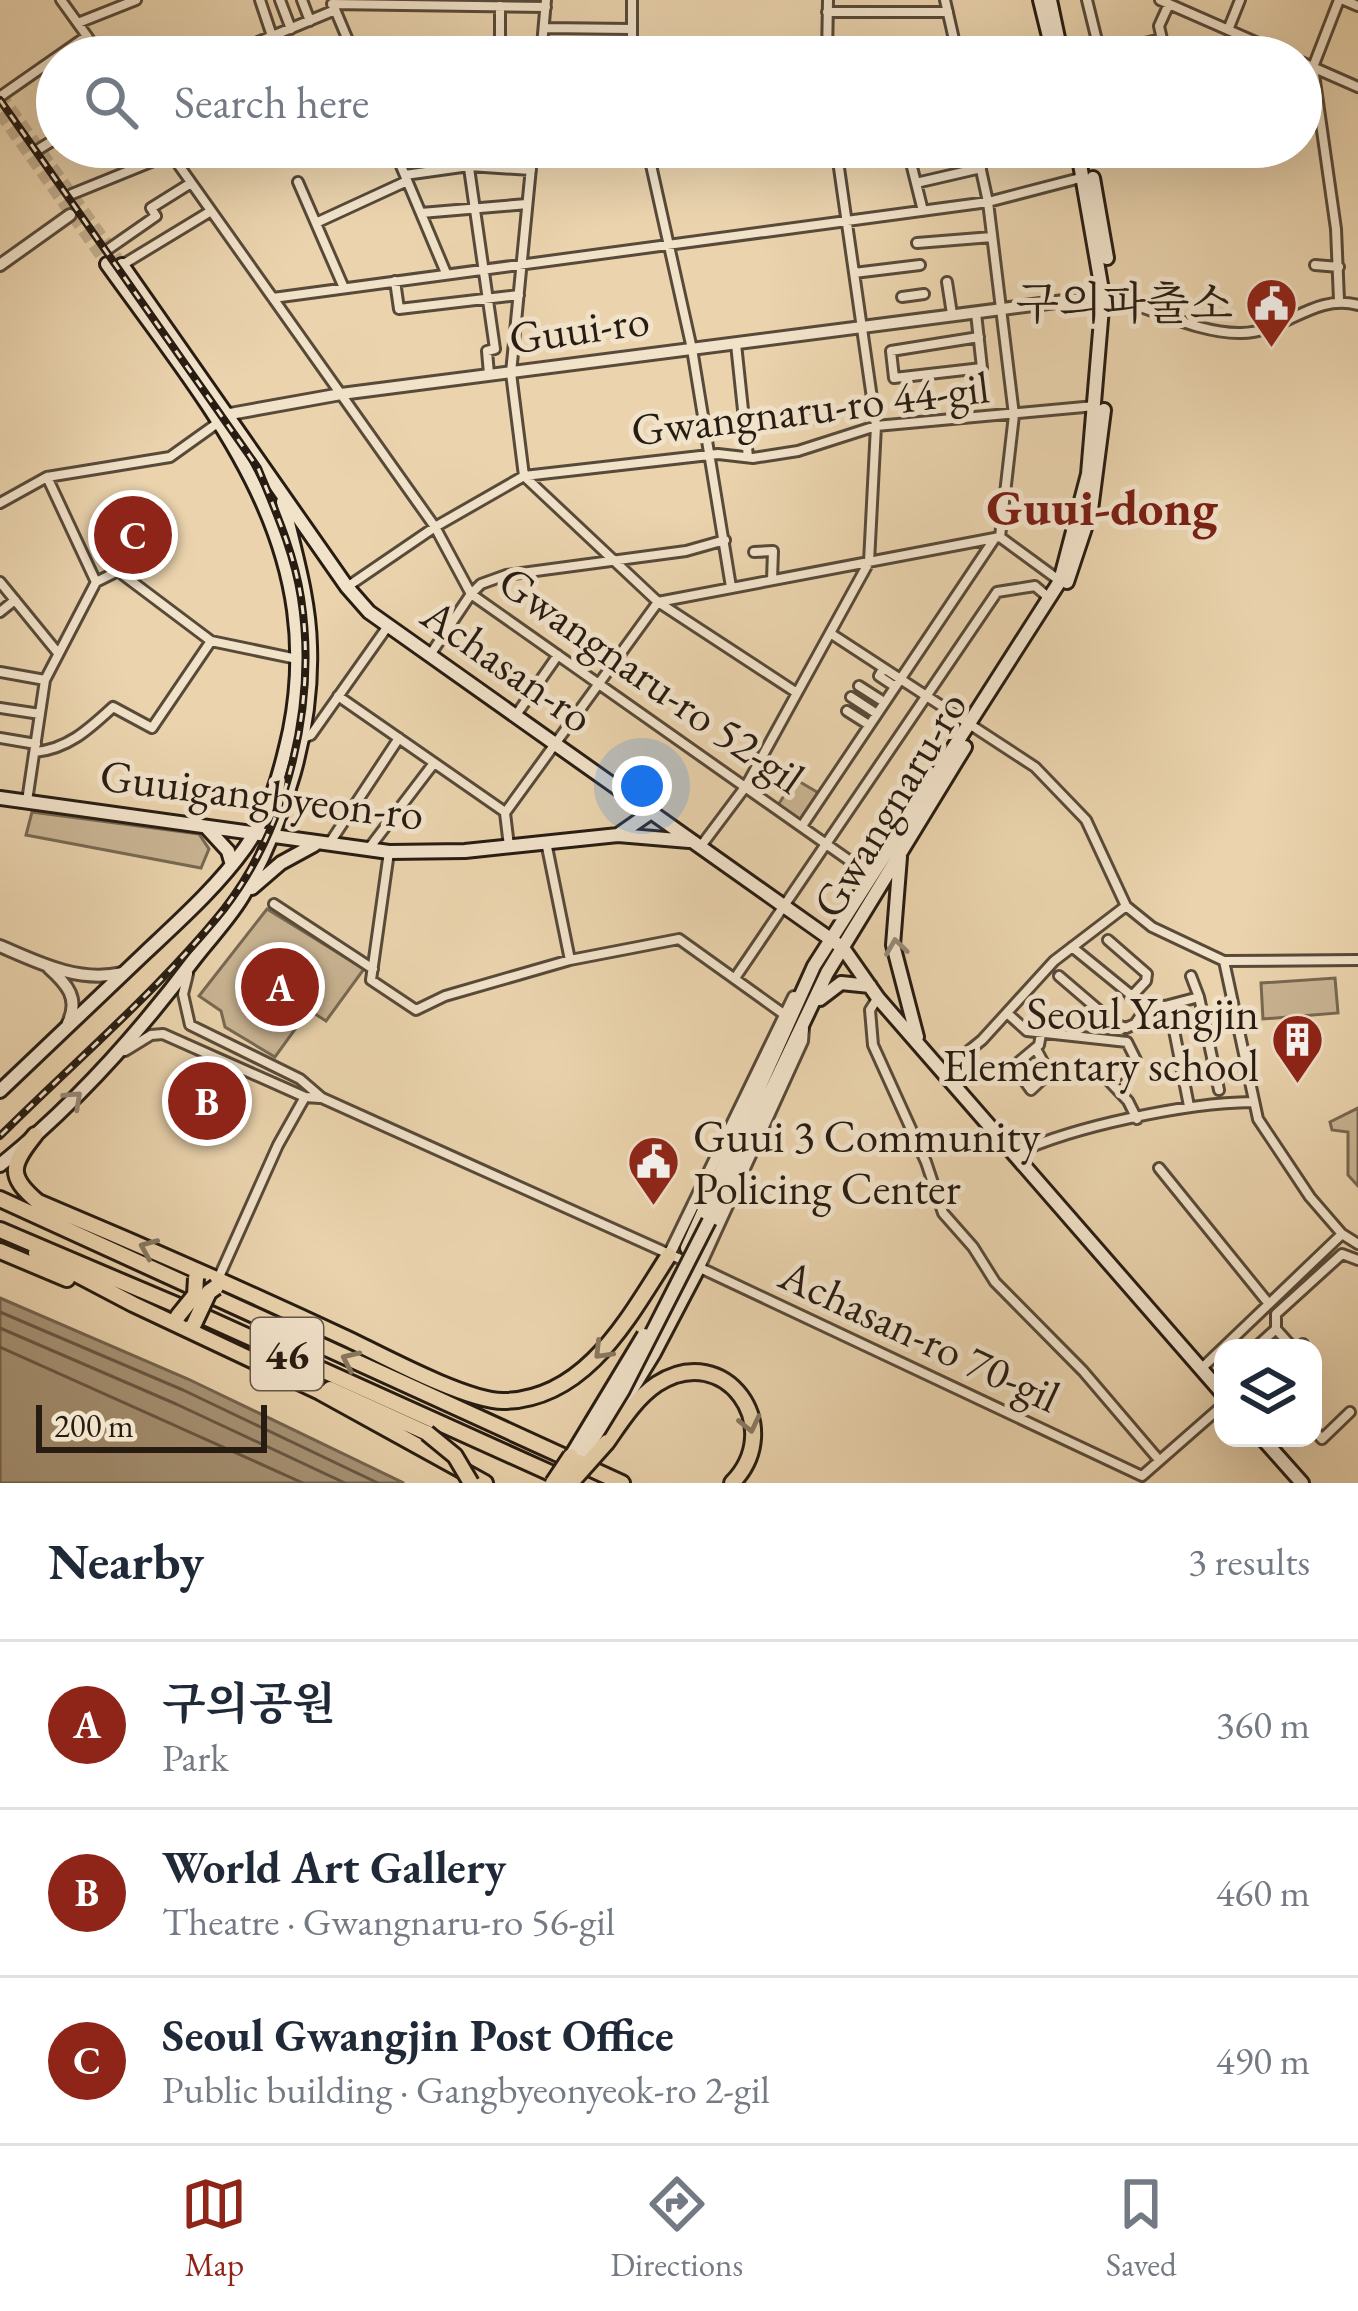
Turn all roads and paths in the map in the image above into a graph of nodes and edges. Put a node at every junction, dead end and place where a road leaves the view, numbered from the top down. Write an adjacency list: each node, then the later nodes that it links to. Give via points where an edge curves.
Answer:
1 (61, 0): 23 (street)
2 (136, 0): 23 (street)
3 (260, 0): 29 (street)
4 (280, 0): 24 (street)
5 (302, 0): 22 (street)
6 (632, 0): 26 (street)
7 (828, 0): 20 (street)
8 (945, 0): 21 (street)
9 (1040, 0): 36 (main road)
10 (1050, 0): 37 (main road)
11 (1087, 0): 38 (street)
12 (1240, 0): 27 (street)
13 (1342, 0): 18 (street); 41 (street)
14 (397, 2): 17 (street); 19 (street)
15 (1165, 2): 27 (street); 39 (street)
16 (546, 4): 19 (street); 25 (street)
17 (333, 5): 22 (street); 30 (street)
18 (1358, 6)
19 (500, 7): 31 (street)
20 (827, 12): 21 (street); 34 (street)
21 (948, 12): 35 (street)
22 (310, 21): 24 (street)
23 (78, 23): 28 (street)
24 (291, 28): 29 (street)
25 (544, 28): 26 (street); 32 (street)
26 (632, 29): 33 (street)
27 (1228, 30): 40 (street)
28 (87, 36)
29 (272, 36)
30 (346, 36)
31 (500, 36)
32 (543, 36)
33 (632, 36)
34 (827, 36)
35 (953, 36)
36 (1051, 36)
37 (1055, 36)
38 (1096, 36)
39 (1161, 36)
40 (1242, 36)
41 (1322, 47)
42 (36, 72): 45 (street)
43 (1322, 72): 44 (street)
44 (1358, 87)
45 (2, 96)
46 (1322, 137): 85 (street)
47 (129, 168): 65 (street)
48 (181, 168): 63 (street, Gwangnaru-ro 52-gil)
49 (402, 168): 61 (street)
50 (458, 168): 61 (street)
51 (469, 168): 68 (street)
52 (500, 168): 59 (street)
53 (652, 168): 78 (street)
54 (839, 168): 73 (street)
55 (912, 168): 64 (street)
56 (981, 168): 64 (street); 66 (street)
57 (1083, 168): 60 (main road, Gwangnaru-ro)
58 (1087, 168): 97 (main road, Gwangnaru-ro, via 1103,227)
59 (531, 170): 67 (street)
60 (1084, 177): 66 (street); 97 (main road, Gwangnaru-ro)
61 (406, 178): 71 (street); 74 (street)
62 (298, 182): 74 (street)
63 (191, 183): 69 (street, Gwangnaru-ro 52-gil); 75 (street, via 151,208 156,216)
64 (916, 183): 70 (street)
65 (72, 194)
66 (988, 202): 70 (street); 76 (street)
67 (527, 204): 68 (street); 84 (street)
68 (475, 207): 71 (street); 86 (street)
69 (211, 211): 80 (street, Achasan-ro); 98 (street, Gwangnaru-ro 52-gil)
70 (923, 211): 73 (street)
71 (421, 213): 89 (street)
72 (70, 215): 81 (street)
73 (848, 221): 78 (street); 88 (street)
74 (318, 222): 92 (street)
75 (134, 233): 79 (street); 80 (street)
76 (992, 237): 77 (street); 101 (street)
77 (917, 243)
78 (670, 246): 84 (street); 107 (street)
79 (110, 248)
80 (146, 250): 87 (street, Achasan-ro)
81 (0, 265)
82 (920, 265): 88 (street)
83 (1315, 265): 85 (street)
84 (522, 266): 86 (street); 94 (street)
85 (1339, 267): 99 (street)
86 (484, 269): 89 (street); 95 (street)
87 (120, 271): 113 (main road, Achasan-ro)
88 (854, 272): 104 (street)
89 (446, 273): 90 (street)
90 (395, 280): 92 (street); 95 (street, via 399,309)
91 (947, 282): 103 (street)
92 (344, 288): 98 (street)
93 (924, 294): 96 (street)
94 (519, 295): 95 (street); 108 (street)
95 (488, 297): 109 (street, via 495,349 487,351)
96 (902, 297)
97 (1107, 297): 99 (street, via 1237,334); 101 (street, Guui-ro); 111 (main road, Gwangnaru-ro); 166 (main road, Gwangnaru-ro, via 1098,475 1083,543 1056,602)
98 (273, 298): 110 (street, Gwangnaru-ro 52-gil)
99 (1339, 300): 100 (street)
100 (1358, 304)
101 (1002, 308): 102 (street, Guui-ro); 112 (street)
102 (976, 311): 103 (street, Guui-ro); 105 (street)
103 (952, 314): 104 (street, Guui-ro)
104 (861, 326): 106 (street, Guui-ro); 115 (street)
105 (979, 338): 105 (street, via 982,368 894,378 891,350)
106 (736, 344): 107 (street, Guui-ro); 116 (street)
107 (692, 349): 108 (street, Guui-ro); 117 (street)
108 (511, 373): 109 (street, Guui-ro); 120 (street)
109 (489, 376): 110 (street, Guui-ro)
110 (341, 394): 113 (street, Guui-ro); 124 (street, Gwangnaru-ro 52-gil)
111 (1097, 406): 112 (street, Gwangnaru-ro 44-gil); 133 (main road, Gwangnaru-ro)
112 (1014, 415): 115 (street, Gwangnaru-ro 44-gil); 125 (street)
113 (224, 418): 119 (main road); 121 (street, via 170,457); 122 (main road, Achasan-ro)
114 (817, 418): 116 (street)
115 (876, 426): 118 (street, Gwangnaru-ro 44-gil, via 798,452); 129 (street)
116 (746, 427): 118 (street)
117 (712, 455): 118 (street, Gwangnaru-ro 44-gil); 120 (street, Gwangnaru-ro 44-gil); 126 (street)
118 (748, 457)
119 (245, 462): 122 (main road, Achasan-ro); 149 (main road, via 281,546)
120 (524, 476): 124 (street, Gwangnaru-ro 44-gil); 128 (street)
121 (47, 477): 123 (street); 135 (street)
122 (280, 491): 130 (main road, Achasan-ro); 131 (main road)
123 (0, 502)
124 (435, 527): 136 (street, Gwangnaru-ro 44-gil); 138 (street, Gwangnaru-ro 52-gil)
125 (998, 538): 129 (street); 133 (street); 152 (street)
126 (725, 540): 128 (street); 137 (street)
127 (754, 552): 132 (street, via 773,551)
128 (613, 560): 138 (street, via 506,575); 141 (street)
129 (869, 562): 132 (street); 144 (street)
130 (338, 573): 131 (main road, via 322,562); 136 (main road, Achasan-ro)
131 (301, 574): 168 (main road, via 310,648)
132 (772, 580): 137 (street)
133 (1060, 580): 139 (main road, Gwangnaru-ro)
134 (0, 582): 140 (street)
135 (96, 582): 145 (street, via 118,571); 146 (street)
136 (347, 587): 143 (main road, Achasan-ro)
137 (731, 588): 141 (street)
138 (471, 594): 147 (street); 148 (street, Gwangnaru-ro 52-gil)
139 (1049, 598): 157 (street, via 1035,586 997,592); 166 (main road, Gwangnaru-ro)
140 (15, 600): 142 (street); 146 (street)
141 (658, 602): 153 (street); 155 (street)
142 (0, 613)
143 (388, 626): 147 (main road, Achasan-ro); 156 (street)
144 (830, 633): 152 (street); 155 (street)
145 (211, 641): 149 (street); 171 (street, via 152,728 113,707 55,750)
146 (58, 653): 151 (street)
147 (430, 655): 164 (main road, Achasan-ro)
148 (558, 656): 153 (street, Gwangnaru-ro 52-gil); 164 (street)
149 (297, 659): 180 (main road, via 286,748)
150 (0, 672): 151 (street)
151 (45, 680): 162 (street)
152 (897, 683): 157 (street); 159 (street)
153 (599, 684): 170 (street); 173 (street, Gwangnaru-ro 52-gil)
154 (859, 686): 159 (street)
155 (797, 693): 173 (street)
156 (338, 696): 168 (street); 169 (street)
157 (926, 696): 166 (street); 186 (street)
158 (851, 698): 163 (street)
159 (884, 702): 163 (street)
160 (0, 708): 162 (street)
161 (847, 711): 165 (street)
162 (40, 714): 171 (street)
163 (877, 714): 165 (street)
164 (516, 715): 170 (main road, Achasan-ro)
165 (869, 725): 179 (street)
166 (972, 729): 188 (main road, Gwangnaru-ro); 193 (main road, Gwangnaru-ro); 198 (street, via 1035,767 1076,807)
167 (0, 738): 171 (street)
168 (302, 738): 182 (main road)
169 (399, 738): 172 (street); 184 (street)
170 (557, 743): 176 (main road, Achasan-ro); 177 (street)
171 (35, 748): 175 (street)
172 (434, 763): 177 (street); 189 (street)
173 (746, 787): 179 (street, Gwangnaru-ro 52-gil); 185 (street)
174 (0, 798): 175 (main road, Guuigangbyeon-ro)
175 (27, 801): 178 (main road, Guuigangbyeon-ro)
176 (651, 812): 181 (main road, Guuigangbyeon-ro); 185 (main road, Achasan-ro)
177 (505, 813): 187 (street)
178 (204, 824): 180 (main road, Guuigangbyeon-ro); 191 (main road)
179 (802, 826): 186 (street, Gwangnaru-ro 52-gil)
180 (255, 832): 182 (main road, Guuigangbyeon-ro); 191 (main road)
181 (618, 835): 183 (main road, Guuigangbyeon-ro); 185 (main road)
182 (272, 836): 184 (main road, Guuigangbyeon-ro); 192 (main road)
183 (546, 842): 187 (main road, Guuigangbyeon-ro); 205 (street)
184 (323, 844): 189 (main road, Guuigangbyeon-ro); 194 (main road, via 281,862)
185 (698, 844): 197 (main road, Achasan-ro)
186 (829, 844): 193 (street, Gwangnaru-ro 52-gil); 197 (street)
187 (509, 846): 190 (main road, Guuigangbyeon-ro)
188 (902, 848): 204 (main road, Gwangnaru-ro); 226 (main road, one-way to 188, via 892,945)
189 (368, 850): 190 (main road, Guuigangbyeon-ro)
190 (389, 852): 210 (street)
191 (234, 861): 192 (main road, via 246,856); 195 (main road)
192 (254, 872): 194 (main road)
193 (870, 875): 200 (main road, Gwangnaru-ro)
194 (243, 897): 199 (main road)
195 (204, 898): 199 (main road, via 228,898); 211 (main road)
196 (274, 904): 210 (street)
197 (787, 906): 200 (main road, Achasan-ro); 214 (street)
198 (1126, 906): 203 (street); 207 (street)
199 (228, 915): 209 (main road)
200 (831, 937): 204 (main road, Achasan-ro); 215 (main road, Gwangnaru-ro)
201 (1108, 940): 217 (street, via 1147,974)
202 (0, 946): 208 (street)
203 (1072, 947): 217 (street); 222 (street)
204 (847, 953): 216 (main road); 221 (main road, Gwangnaru-ro)
205 (570, 960): 210 (street, via 416,1010 371,980); 214 (street, via 679,939)
206 (1358, 960): 207 (street)
207 (1224, 961): 234 (street)
208 (46, 966): 211 (street, via 97,978); 224 (street, via 74,1004)
209 (189, 966): 228 (main road); 233 (street, via 183,994 190,1025)
210 (373, 969)
211 (126, 972): 224 (main road)
212 (1060, 976): 220 (street, via 1126,1028)
213 (1191, 976): 218 (street)
214 (735, 978): 223 (street)
215 (807, 980): 221 (main road, Gwangnaru-ro); 223 (street)
216 (874, 992): 221 (main road, via 841,983); 226 (main road); 270 (street, via 873,1045 943,1213 995,1282)
217 (1131, 997): 220 (street)
218 (1199, 997): 219 (street); 230 (street)
219 (1169, 1005): 220 (street); 235 (street)
220 (1147, 1006)
221 (804, 1010): 249 (street, via 802,1041); 269 (main road, Gwangnaru-ro, bridge, via 661,1304)
222 (1007, 1012): 225 (street); 229 (street)
223 (785, 1015): 247 (street)
224 (64, 1031): 231 (main road)
225 (1041, 1034): 227 (street); 236 (street, via 1131,1045 1136,1060 1110,1082)
226 (919, 1044): 229 (main road)
227 (1036, 1049): 227 (street, via 1014,1066 1031,1090 1049,1073)
228 (111, 1060): 232 (street, via 163,1034); 237 (main road, one-way to 228)
229 (944, 1071): 238 (main road)
230 (1219, 1090)
231 (0, 1091)
232 (305, 1097): 233 (street); 251 (street)
233 (322, 1098): 247 (street, Achasan-ro 70-gil)
234 (1252, 1102): 235 (street); 244 (street, via 1274,1149)
235 (1189, 1106): 236 (street)
236 (1137, 1119): 238 (street)
237 (35, 1135): 239 (main road); 242 (main road, via 15,1171)
238 (1015, 1154): 261 (main road)
239 (0, 1165)
240 (1159, 1168): 253 (street)
241 (4, 1201): 242 (main road); 265 (main road, one-way to 241)
242 (38, 1202): 250 (main road, one-way to 242)
243 (0, 1231): 252 (main road); 272 (main road, 46)
244 (1342, 1234): 245 (street); 253 (street)
245 (1358, 1244)
246 (0, 1251): 252 (main road)
247 (669, 1256): 249 (street, Achasan-ro 70-gil); 260 (main road, one-way to 260, via 615,1339 563,1383 503,1401)
248 (1358, 1260): 256 (street, via 1342,1254 1276,1314)
249 (699, 1268): 267 (main road); 271 (street, Achasan-ro 70-gil)
250 (194, 1273): 251 (main road); 254 (main road, bridge, via 195,1295)
251 (221, 1283): 255 (main road, bridge, via 209,1292); 260 (main road)
252 (133, 1304): 254 (main road)
253 (1269, 1304): 261 (street)
254 (171, 1317): 255 (main road)
255 (196, 1329): 259 (main road)
256 (1276, 1329): 257 (street); 258 (street)
257 (1265, 1339)
258 (1287, 1339)
259 (236, 1351): 273 (main road, bridge, via 427,1433); 274 (main road)
260 (407, 1367): 265 (main road)
261 (1201, 1369): 262 (main road)
262 (1214, 1384)
263 (1350, 1412): 266 (street)
264 (1214, 1413): 270 (street, Achasan-ro 70-gil)
265 (495, 1425): 276 (main road)
266 (1322, 1438)
267 (603, 1442): 272 (main road, bridge); 277 (main road, one-way to 277, via 656,1385 694,1371 714,1375 733,1386 754,1426 751,1459)
268 (1270, 1447): 278 (main road)
269 (575, 1459): 272 (main road, bridge); 275 (main road, bridge)
270 (1159, 1460): 271 (street, Achasan-ro 70-gil)
271 (1140, 1479)
272 (571, 1482)
273 (471, 1483)
274 (485, 1483)
275 (553, 1483)
276 (622, 1483)
277 (732, 1483)
278 (1302, 1483)

